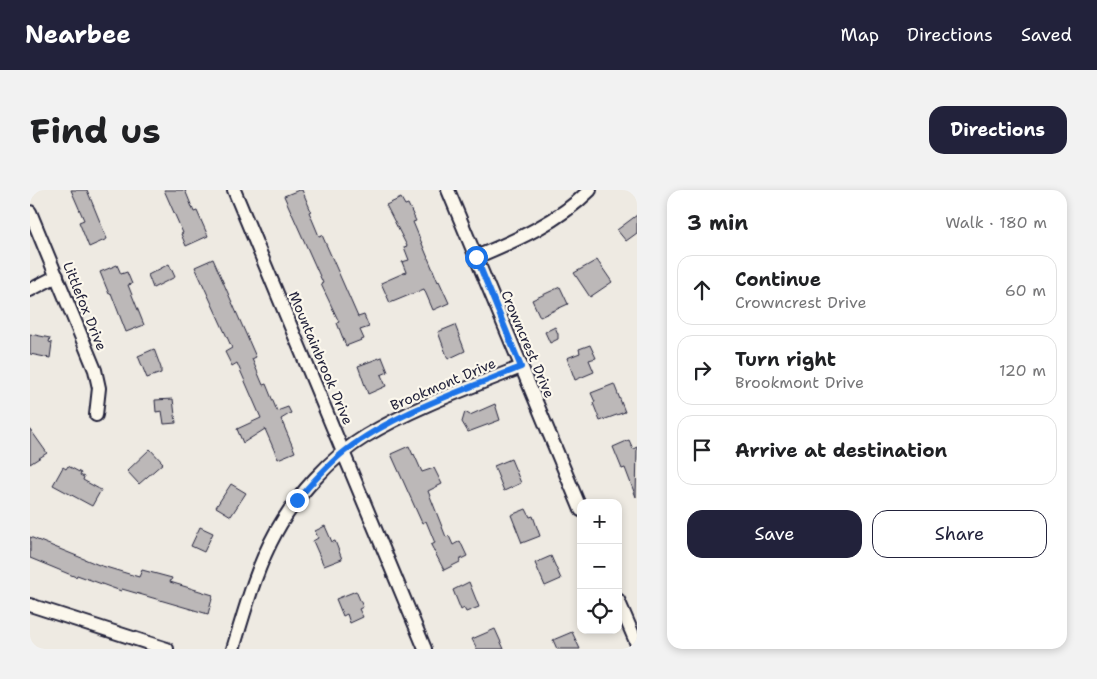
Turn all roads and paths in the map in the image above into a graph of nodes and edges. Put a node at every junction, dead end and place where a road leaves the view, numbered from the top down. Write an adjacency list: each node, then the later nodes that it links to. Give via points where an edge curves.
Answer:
1 (234, 190): 10 (street, Mountainbrook Drive)
2 (448, 190): 5 (street, Crowncrest Drive)
3 (590, 190): 5 (street, via 538,229)
4 (30, 212): 6 (street, Littlefox Drive)
5 (476, 257): 8 (street, Crowncrest Drive)
6 (57, 276): 7 (street); 9 (street, Littlefox Drive, via 95,370 99,388)
7 (30, 290)
8 (521, 367): 10 (street, Brookmont Drive, via 394,420); 11 (street, Crowncrest Drive)
9 (96, 414)
10 (344, 452): 16 (street, Brookmont Drive, via 297,500 276,532 254,582); 17 (street, Mountainbrook Drive)
11 (577, 500)
12 (30, 605): 15 (street)
13 (622, 609): 14 (street)
14 (637, 644)
15 (168, 649)
16 (233, 649)
17 (425, 649)

